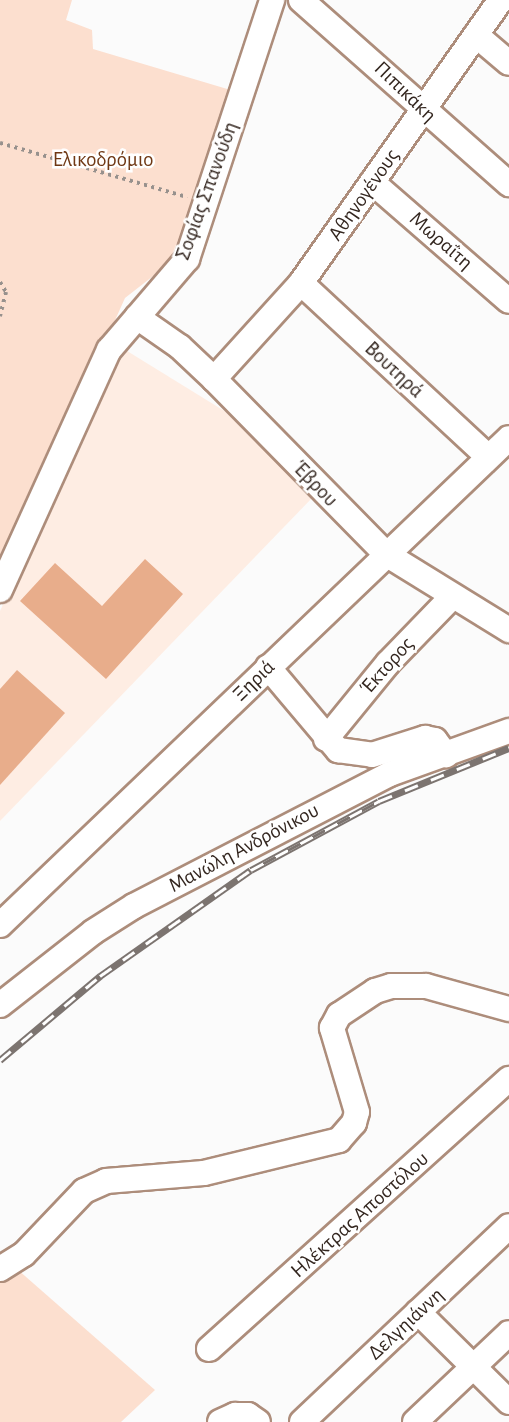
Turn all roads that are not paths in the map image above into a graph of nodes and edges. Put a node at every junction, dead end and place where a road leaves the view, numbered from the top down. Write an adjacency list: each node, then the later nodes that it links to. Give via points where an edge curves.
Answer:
1 (272, 0): 11 (street, Σοφίας Σπανούδη, via 187,259)
2 (302, 0): 6 (street, Πιπικάκη, via 386,72)
3 (501, 0): 4 (street, Αθηνογένους)
4 (476, 35): 5 (street); 6 (street, Αθηνογένους)
5 (509, 63)
6 (424, 111): 7 (street, Αθηνογένους); 8 (street, Πιπικάκη)
7 (372, 182): 9 (street, Αθηνογένους); 10 (street, Μωραΐτη)
8 (509, 184)
9 (301, 284): 12 (street, Αθηνογένους); 14 (street, Βουτηρά)
10 (509, 301)
11 (137, 317): 12 (street, Έβρου, via 180,347); 16 (street, Σοφίας Σπανούδη, via 106,355)
12 (214, 379): 15 (street, Έβρου)
13 (509, 438): 14 (street, Ξηριά)
14 (488, 457): 15 (street, Ξηριά)
15 (386, 554): 17 (street, Έβρου); 19 (street, Ξηριά)
16 (0, 590)
17 (452, 597): 18 (street, Έβρου); 21 (street, Έκτορος, via 388,663)
18 (509, 630)
19 (268, 667): 21 (street); 23 (street, Ξηριά)
20 (509, 731): 22 (street, Μανώλη Ανδρόνικου)
21 (326, 738): 22 (street, via 338,750 363,756 425,738 435,740)
22 (446, 755): 24 (street, Μανώλη Ανδρόνικου, via 341,798 134,906 93,932)
23 (0, 925)
24 (0, 1005)
25 (509, 1009): 28 (street, via 426,986 391,986 375,991 339,1015 332,1028 357,1112 354,1123 339,1140 204,1173 106,1180 84,1191 24,1254)
26 (509, 1079): 31 (street, Ηλέκτρας Αποστόλου)
27 (509, 1226): 29 (street, Δελγηιάννη)
28 (0, 1269)
29 (418, 1312): 32 (street); 36 (street, Δελγηιάννη)
30 (509, 1333): 32 (street)
31 (209, 1349)
32 (474, 1367): 33 (street); 37 (street)
33 (509, 1402)
34 (220, 1422): 35 (street, via 235,1415 248,1415)
35 (258, 1422)
36 (302, 1422)
37 (415, 1422)

